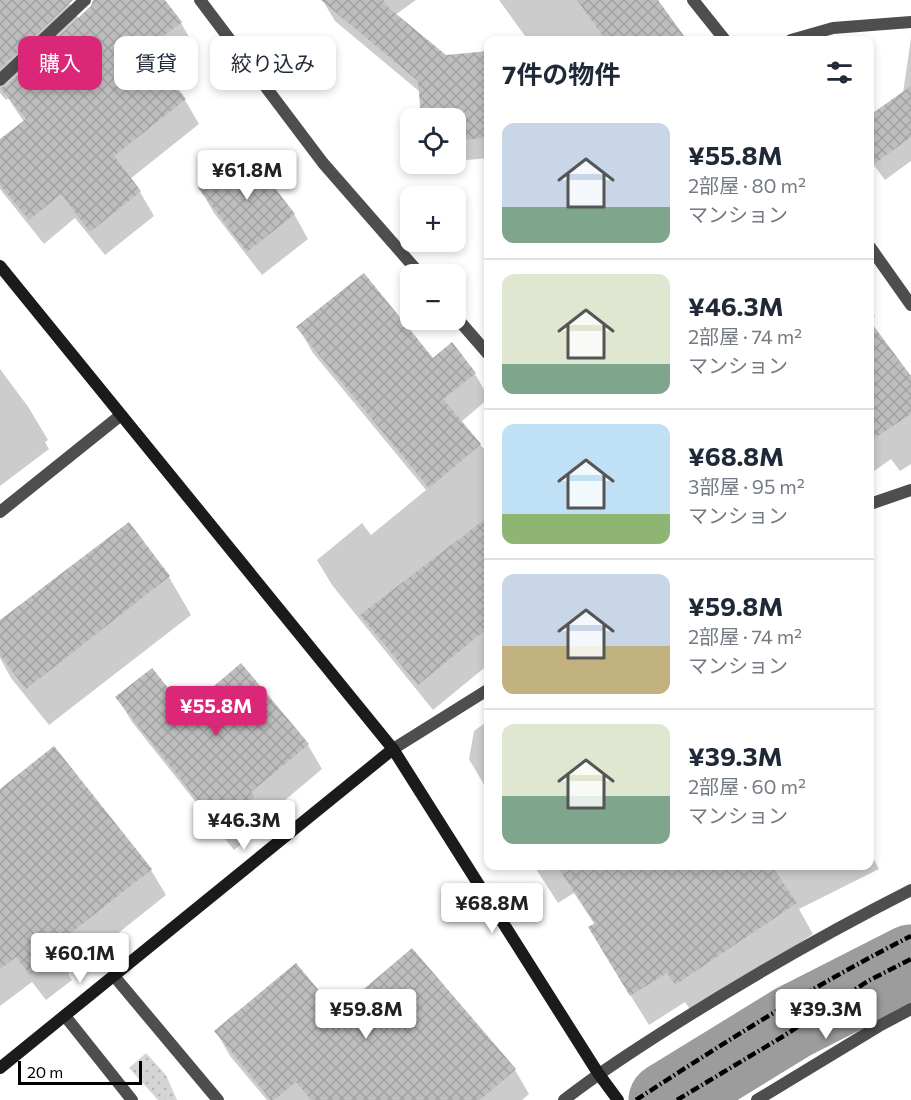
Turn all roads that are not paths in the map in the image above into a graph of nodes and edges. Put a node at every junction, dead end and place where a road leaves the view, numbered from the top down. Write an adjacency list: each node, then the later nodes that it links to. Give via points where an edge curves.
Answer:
1 (85, 0): 7 (street)
2 (200, 0): 9 (street, via 323,163)
3 (693, 0): 5 (street)
4 (911, 22): 6 (street, via 833,28)
5 (722, 36)
6 (805, 36)
7 (0, 80)
8 (874, 253): 11 (street)
9 (411, 264)
10 (0, 266): 14 (street)
11 (911, 305)
12 (466, 329): 13 (street)
13 (484, 349)
14 (121, 415): 17 (street); 19 (street)
15 (911, 490): 16 (street)
16 (874, 503)
17 (0, 512)
18 (484, 692): 19 (street)
19 (393, 749): 21 (street); 25 (street)
20 (911, 890): 25 (street, via 819,937)
21 (114, 976): 23 (street); 27 (street)
22 (911, 1009): 30 (street)
23 (65, 1016): 24 (street); 26 (street)
24 (0, 1068)
25 (598, 1073): 28 (street); 29 (street)
26 (132, 1100)
27 (218, 1100)
28 (564, 1100)
29 (618, 1100)
30 (757, 1100)

